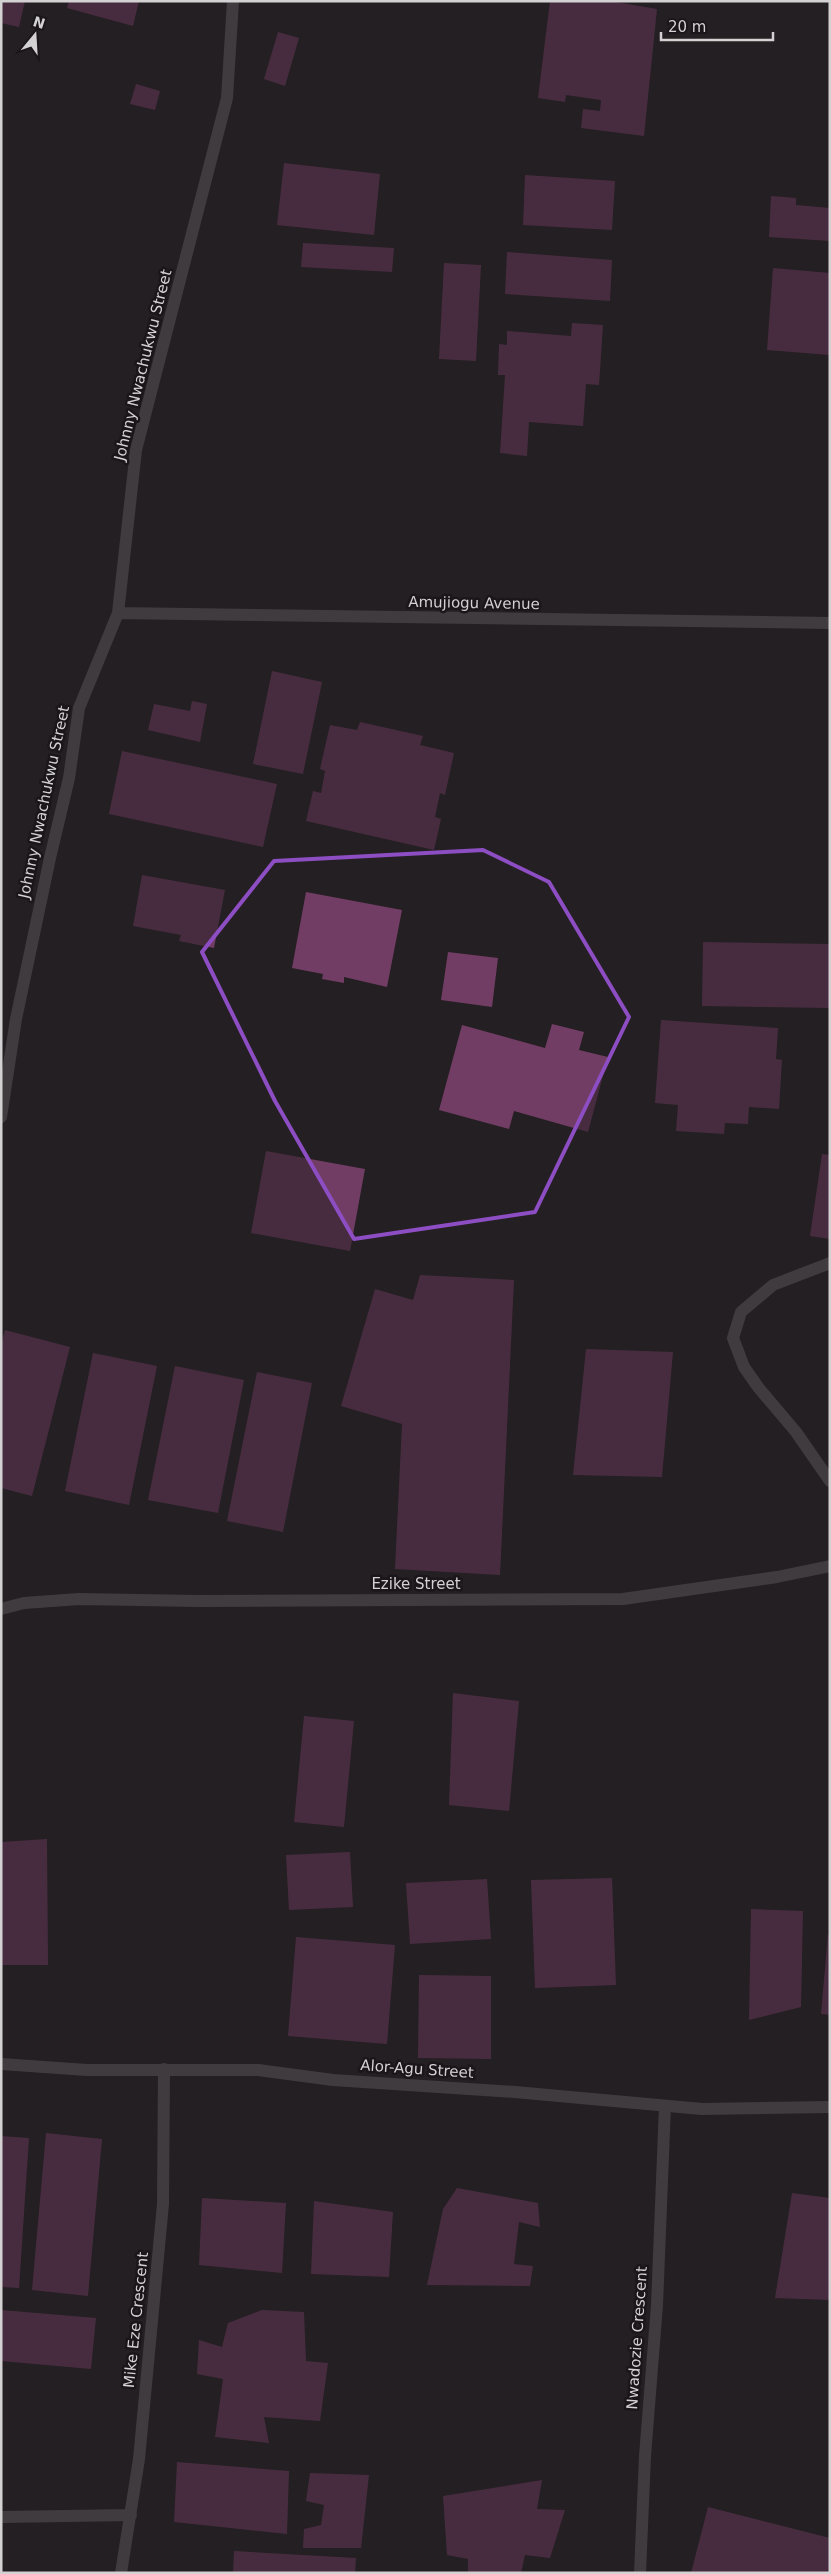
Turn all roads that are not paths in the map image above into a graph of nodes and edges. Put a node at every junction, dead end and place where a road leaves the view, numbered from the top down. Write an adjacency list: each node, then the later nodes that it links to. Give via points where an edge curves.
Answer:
1 (232, 1): 2 (street, Johnny Nwachukwu Street, via 227,98 136,450)
2 (118, 613): 3 (street, Amujiogu Avenue); 4 (street, Johnny Nwachukwu Street, via 79,708 69,778 16,1019)
3 (830, 624)
4 (1, 1117)
5 (830, 1263): 6 (street, via 774,1285 741,1312 733,1338 749,1374)
6 (830, 1481)
7 (830, 1566): 8 (street, Ezike Street, via 777,1577 623,1599 79,1599 24,1603)
8 (1, 1609)
9 (1, 2064): 10 (street, Alor-Agu Street, via 87,2070)
10 (164, 2069): 11 (street, Alor-Agu Street, via 258,2070 334,2080); 13 (street, Mike Eze Crescent, via 163,2204)
11 (664, 2106): 12 (street, Alor-Agu Street, via 702,2110); 16 (street, Nwadozie Crescent, via 657,2305)
12 (830, 2107)
13 (131, 2515): 14 (street); 15 (street, Mike Eze Crescent)
14 (1, 2517)
15 (122, 2573)
16 (640, 2573)

